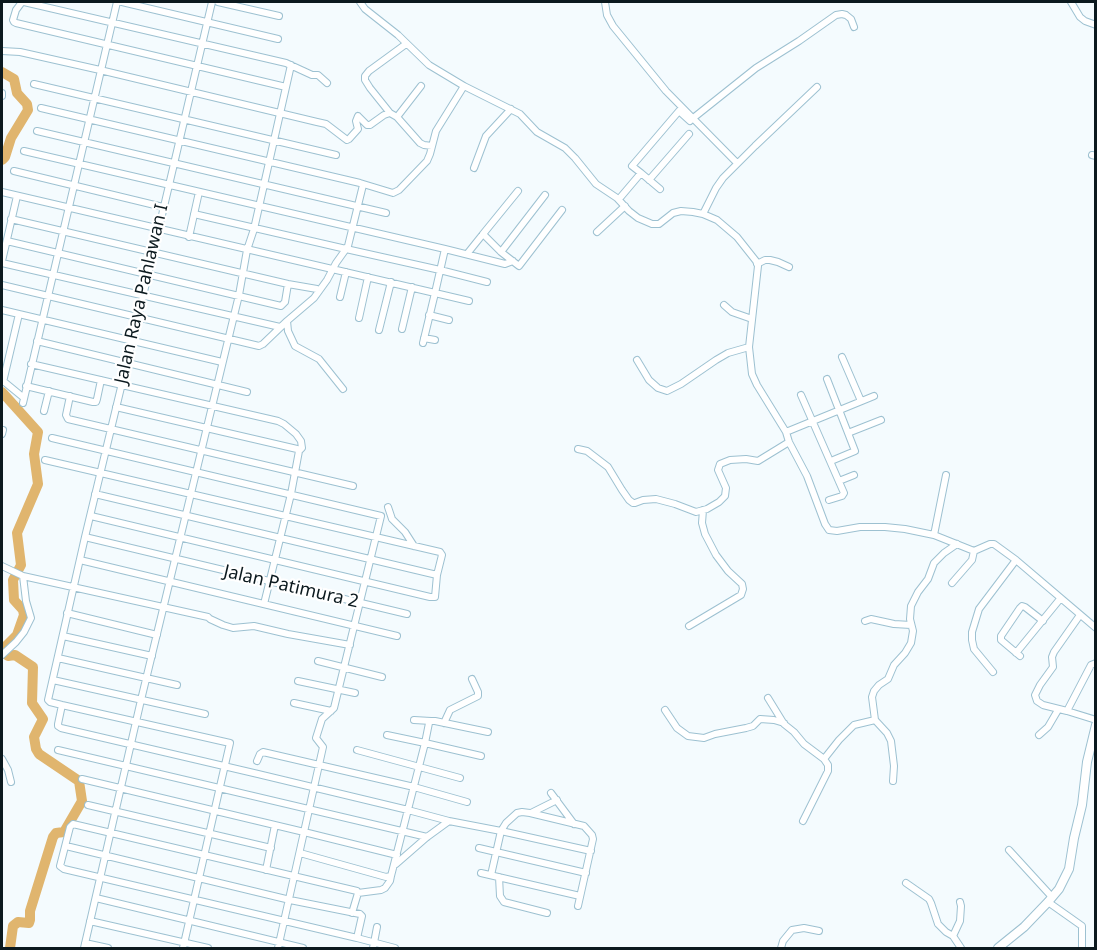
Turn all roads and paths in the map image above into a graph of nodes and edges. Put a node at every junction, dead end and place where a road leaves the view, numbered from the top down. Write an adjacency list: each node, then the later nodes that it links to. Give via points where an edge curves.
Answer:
1 (23, 2): 10 (street); 17 (street, via 16,10 14,22)
2 (117, 2): 10 (street)
3 (122, 2): 11 (street)
4 (212, 2): 11 (street, Jalan Raya Pahlawan I)
5 (218, 2): 9 (street)
6 (360, 2): 16 (street)
7 (605, 2): 37 (street, via 613,26)
8 (1071, 2): 12 (street, via 1080,17)
9 (279, 16)
10 (112, 22): 15 (street); 17 (street)
11 (207, 22): 14 (street); 15 (street, Jalan Raya Pahlawan I)
12 (1095, 25)
13 (854, 27): 37 (street, via 846,15 836,15 756,68)
14 (278, 39)
15 (202, 44): 19 (street, Jalan Raya Pahlawan I); 20 (street)
16 (406, 44): 25 (street, via 424,62); 33 (street, via 365,76)
17 (107, 45): 19 (street); 21 (street)
18 (2, 51): 21 (street)
19 (196, 66): 26 (street); 28 (street, Jalan Raya Pahlawan I)
20 (291, 66): 22 (street, via 318,75); 26 (street)
21 (100, 70): 28 (street); 29 (street)
22 (327, 83)
23 (34, 84): 29 (street)
24 (421, 86): 34 (street)
25 (464, 86): 31 (street); 43 (street, via 436,131)
26 (286, 87): 32 (street)
27 (817, 87): 48 (street)
28 (190, 92): 32 (street); 35 (street, Jalan Raya Pahlawan I)
29 (94, 97): 35 (street); 36 (street)
30 (41, 108): 36 (street)
31 (511, 109): 50 (street, via 486,136); 64 (street, via 524,116 537,132 565,148 596,184)
32 (280, 113): 33 (street, via 326,124 348,140 358,129 358,116 370,125); 40 (street)
33 (390, 113): 34 (street)
34 (397, 117): 43 (street, via 420,143)
35 (184, 119): 40 (street); 42 (street, Jalan Raya Pahlawan I)
36 (89, 120): 41 (street); 42 (street)
37 (691, 120): 48 (street); 52 (street, via 679,111 632,166)
38 (37, 131): 41 (street)
39 (688, 134): 53 (street)
40 (274, 140): 45 (street); 46 (street)
41 (84, 141): 47 (street); 49 (street)
42 (179, 141): 46 (street); 49 (street, Jalan Raya Pahlawan I)
43 (432, 146): 55 (street, via 427,161 399,190 393,193)
44 (24, 151): 47 (street)
45 (336, 155)
46 (269, 162): 54 (street); 55 (street)
47 (78, 163): 56 (street); 57 (street)
48 (737, 163): 73 (street, via 716,188)
49 (174, 164): 54 (street); 57 (street, Jalan Raya Pahlawan I)
50 (474, 168)
51 (14, 171): 56 (street)
52 (641, 173): 53 (street); 64 (street)
53 (649, 180): 58 (street)
54 (264, 184): 65 (street); 68 (street)
55 (363, 184): 68 (street)
56 (73, 185): 67 (street); 69 (street)
57 (168, 185): 61 (street); 67 (street, Jalan Raya Pahlawan I)
58 (660, 189)
59 (518, 191): 80 (street)
60 (2, 192): 63 (street)
61 (199, 192): 65 (street); 72 (street)
62 (544, 195): 87 (street)
63 (17, 196): 69 (street); 74 (street)
64 (619, 199): 66 (street)
65 (259, 206): 75 (street); 77 (street)
66 (625, 206): 73 (street, via 651,224 661,223 681,211); 79 (street)
67 (163, 207): 76 (street, Jalan Raya Pahlawan I)
68 (358, 207): 71 (street); 75 (street)
69 (68, 208): 76 (street); 78 (street)
70 (562, 210): 90 (street, via 519,266)
71 (386, 213)
72 (194, 214): 77 (street); 81 (street)
73 (703, 214): 92 (street, via 725,225)
74 (11, 219): 78 (street); 82 (street)
75 (353, 228): 83 (street); 84 (street)
76 (158, 229): 81 (street); 86 (street, Jalan Raya Pahlawan I)
77 (254, 229): 83 (street); 85 (street)
78 (63, 231): 86 (street); 88 (street)
79 (597, 232)
80 (483, 234): 87 (street); 89 (street)
81 (189, 237): 85 (street)
82 (7, 241): 88 (street); 91 (street)
83 (346, 249): 94 (street); 95 (street)
84 (445, 249): 89 (street); 95 (street)
85 (248, 250): 94 (street); 99 (street)
86 (153, 252): 97 (street, Jalan Raya Pahlawan I); 99 (street)
87 (501, 252): 90 (street)
88 (58, 253): 97 (street); 98 (street)
89 (467, 254): 90 (street, via 506,264)
90 (513, 261)
91 (2, 262): 98 (street)
92 (757, 264): 93 (street, via 770,260); 121 (street)
93 (789, 267)
94 (334, 269): 96 (street); 123 (street, via 314,298)
95 (440, 270): 102 (street); 107 (street)
96 (346, 272): 100 (street); 111 (street)
97 (147, 273): 108 (street); 109 (street, Jalan Raya Pahlawan I)
98 (53, 274): 109 (street); 110 (street)
99 (243, 274): 103 (street); 108 (street)
100 (368, 277): 101 (street); 119 (street)
101 (391, 282): 105 (street); 126 (street)
102 (487, 282)
103 (288, 284): 106 (street); 108 (street, via 281,306)
104 (2, 285): 110 (street)
105 (412, 288): 107 (street); 125 (street)
106 (317, 289)
107 (435, 293): 112 (street); 116 (street)
108 (238, 295): 118 (street)
109 (143, 296): 117 (street, Jalan Raya Pahlawan I); 118 (street)
110 (48, 297): 117 (street); 120 (street)
111 (340, 297)
112 (469, 301)
113 (724, 305): 121 (street)
114 (2, 310): 115 (street)
115 (19, 314): 120 (street); 139 (street)
116 (429, 315): 122 (street); 129 (street, via 423,340)
117 (138, 317): 127 (street); 128 (street, Jalan Raya Pahlawan I)
118 (233, 318): 124 (street); 127 (street)
119 (358, 318)
120 (42, 319): 128 (street); 130 (street)
121 (752, 319): 131 (street)
122 (449, 320)
123 (286, 321): 124 (street); 143 (street, via 295,346 318,359)
124 (280, 327): 127 (street, via 261,346)
125 (402, 329)
126 (379, 330)
127 (228, 339): 134 (street)
128 (132, 340): 134 (street); 135 (street, Jalan Raya Pahlawan I)
129 (435, 340)
130 (36, 341): 135 (street); 136 (street)
131 (749, 347): 133 (street, via 728,353 667,391 649,381); 158 (street, via 754,379)
132 (842, 357): 149 (street)
133 (637, 360)
134 (222, 362): 141 (street)
135 (127, 363): 140 (street, Jalan Raya Pahlawan I); 141 (street)
136 (31, 364): 138 (street); 142 (street)
137 (827, 379): 152 (street)
138 (101, 380): 140 (street); 147 (street, via 96,402)
139 (2, 381): 142 (street, via 23,400)
140 (121, 384): 150 (street); 151 (street, Jalan Raya Pahlawan I)
141 (217, 384): 145 (street); 150 (street)
142 (27, 386): 144 (street)
143 (343, 389)
144 (49, 391): 147 (street); 153 (street)
145 (247, 392)
146 (801, 395): 154 (street)
147 (70, 396): 156 (street, via 68,419)
148 (874, 396): 149 (street)
149 (861, 401): 152 (street)
150 (211, 406): 157 (street); 165 (street, via 280,422 301,441)
151 (116, 407): 156 (street, Jalan Raya Pahlawan I); 157 (street)
152 (838, 410): 154 (street); 159 (street)
153 (44, 411)
154 (813, 420): 158 (street); 167 (street)
155 (881, 420): 159 (street)
156 (111, 428): 163 (street, Jalan Raya Pahlawan I); 164 (street)
157 (206, 428): 164 (street); 165 (street)
158 (786, 432): 161 (street)
159 (848, 433): 167 (street, via 855,452)
160 (52, 438): 163 (street)
161 (789, 442): 180 (street, via 758,461 730,460 720,464 725,496); 184 (street, via 829,530 885,527)
162 (578, 448): 180 (street, via 603,462 633,503 656,499 693,512)
163 (106, 450): 168 (street, Jalan Raya Pahlawan I); 169 (street)
164 (201, 450): 169 (street); 170 (street)
165 (299, 451): 170 (street)
166 (45, 460): 168 (street)
167 (831, 461): 173 (street)
168 (100, 472): 175 (street, Jalan Raya Pahlawan I); 176 (street)
169 (196, 472): 176 (street); 177 (street)
170 (295, 472): 174 (street); 177 (street)
171 (854, 475): 173 (street)
172 (946, 475): 184 (street)
173 (839, 481): 178 (street, via 843,495)
174 (353, 486)
175 (95, 494): 181 (street); 182 (street, Jalan Raya Pahlawan I)
176 (190, 494): 181 (street); 183 (street)
177 (291, 494): 183 (street); 186 (street, via 381,516)
178 (829, 500)
179 (388, 507): 190 (street, via 392,519)
180 (703, 510): 216 (street, via 705,534 743,589 741,595)
181 (185, 515): 187 (street); 188 (street)
182 (91, 516): 185 (street, Jalan Raya Pahlawan I); 187 (street)
183 (285, 516): 186 (street); 188 (street)
184 (934, 535): 189 (street)
185 (85, 537): 192 (street, Jalan Patimura 2); 194 (street, Jalan Raya Pahlawan I)
186 (376, 537): 190 (street); 193 (street)
187 (180, 538): 192 (street); 195 (street)
188 (280, 538): 193 (street); 195 (street)
189 (957, 544): 191 (street); 215 (street, via 934,563 911,606)
190 (414, 546): 198 (street, via 442,554)
191 (974, 551): 196 (street, via 994,544); 203 (street, via 972,560)
192 (175, 559): 201 (street); 202 (street, Jalan Patimura 2)
193 (371, 559): 198 (street); 200 (street)
194 (80, 560): 201 (street); 204 (street, Jalan Raya Pahlawan I)
195 (275, 560): 200 (street); 202 (street)
196 (1016, 560): 205 (street); 228 (street, via 979,609 972,632 974,649)
197 (2, 566): 199 (street)
198 (437, 575): 200 (street, via 435,597)
199 (22, 576): 204 (street); 222 (street, via 31,618 24,632)
200 (366, 581): 206 (street)
201 (170, 582): 207 (street); 208 (street)
202 (270, 582): 206 (street, Jalan Patimura 2); 207 (street)
203 (952, 583)
204 (73, 587): 208 (street); 209 (street, Jalan Raya Pahlawan I)
205 (1060, 598): 211 (street); 213 (street)
206 (360, 603): 210 (street, Jalan Patimura 2); 214 (street)
207 (264, 604): 214 (street)
208 (164, 608): 218 (street); 221 (street, via 208,617 233,628 254,626)
209 (68, 613): 218 (street); 219 (street, Jalan Raya Pahlawan I)
210 (407, 614)
211 (1080, 615): 217 (street); 242 (street, via 1054,652 1053,668 1035,695 1037,702)
212 (865, 621): 215 (street)
213 (1043, 621): 213 (street, via 1018,654 1002,642 1001,636 1022,606)
214 (355, 625): 220 (street); 221 (street)
215 (911, 625): 247 (street, via 908,649 888,679 874,691)
216 (689, 626)
217 (1095, 628)
218 (157, 635): 223 (street)
219 (63, 636): 223 (street); 224 (street, Jalan Raya Pahlawan I)
220 (397, 636)
221 (350, 645): 227 (street)
222 (2, 655)
223 (152, 656): 230 (street)
224 (60, 658): 230 (street); 232 (street, Jalan Raya Pahlawan I)
225 (318, 662): 227 (street)
226 (1095, 663): 244 (street)
227 (344, 667): 229 (street); 235 (street)
228 (993, 672)
229 (382, 677)
230 (147, 678): 234 (street); 238 (street)
231 (472, 679): 251 (street, via 478,696 450,710)
232 (53, 680): 238 (street); 240 (street, Jalan Raya Pahlawan I, via 48,700)
233 (298, 681): 235 (street)
234 (177, 685)
235 (339, 689): 236 (street); 243 (street)
236 (356, 693)
237 (768, 698): 252 (street)
238 (141, 700): 245 (street); 250 (street)
239 (294, 703): 243 (street)
240 (62, 705): 250 (street); 258 (street, via 58,724 61,728)
241 (665, 710): 252 (street, via 688,736 704,738 753,726 760,719)
242 (1058, 710): 244 (street); 256 (street)
243 (331, 711): 265 (street, via 322,719 316,738 323,747)
244 (1068, 711): 248 (street)
245 (205, 714)
246 (414, 720): 249 (street)
247 (875, 720): 263 (street, via 854,725); 271 (street, via 891,741)
248 (1095, 720)
249 (431, 721): 251 (street); 257 (street)
250 (136, 722): 258 (street); 267 (street, via 230,743)
251 (444, 723): 254 (street)
252 (784, 724): 263 (street)
253 (1095, 726): 322 (street, via 1069,869)
254 (488, 732)
255 (387, 735): 257 (street)
256 (1039, 735)
257 (425, 743): 261 (street); 268 (street)
258 (131, 744): 266 (street); 267 (street)
259 (58, 750): 266 (street)
260 (357, 750): 268 (street)
261 (481, 756)
262 (2, 759): 272 (street)
263 (824, 759): 286 (street, via 828,771)
264 (257, 761): 265 (street, via 263,752)
265 (319, 764): 273 (street); 276 (street)
266 (127, 766): 274 (street); 275 (street)
267 (225, 766): 275 (street); 276 (street)
268 (419, 766): 269 (street); 273 (street)
269 (460, 778)
270 (82, 779): 274 (street)
271 (893, 781)
272 (11, 782)
273 (414, 787): 279 (street); 282 (street)
274 (122, 788): 283 (street); 284 (street)
275 (220, 788): 281 (street); 283 (street)
276 (314, 788): 281 (street); 282 (street)
277 (551, 793): 278 (street)
278 (556, 800): 285 (street); 288 (street)
279 (467, 802)
280 (88, 805): 284 (street)
281 (309, 810): 290 (street); 292 (street)
282 (408, 810): 287 (street); 290 (street)
283 (215, 811): 289 (street); 294 (street)
284 (116, 812): 293 (street); 294 (street)
285 (530, 813): 288 (street); 291 (street, via 517,813)
286 (802, 820)
287 (449, 821): 291 (street); 295 (street)
288 (574, 824): 300 (street, via 584,826 592,836)
289 (275, 825): 292 (street); 297 (street)
290 (403, 831): 295 (street); 304 (street)
291 (501, 831): 300 (street); 301 (street)
292 (304, 832): 302 (street); 304 (street)
293 (110, 833): 296 (street, via 71,825); 303 (street); 305 (street)
294 (210, 834): 297 (street); 305 (street)
295 (428, 837): 306 (street)
296 (66, 846): 303 (street); 314 (street, via 61,868)
297 (271, 848): 307 (street)
298 (479, 848): 301 (street)
299 (1009, 850): 322 (street)
300 (591, 851): 309 (street)
301 (495, 853): 309 (street); 310 (street)
302 (300, 854): 311 (street); 312 (street)
303 (105, 855): 314 (street); 315 (street)
304 (397, 855): 306 (street)
305 (205, 856): 307 (street); 315 (street)
306 (395, 865): 311 (street)
307 (266, 870): 312 (street)
308 (481, 873): 310 (street)
309 (586, 873): 318 (street)
310 (491, 875): 313 (street)
311 (391, 876): 317 (street, via 385,888)
312 (294, 877): 317 (street); 321 (street)
313 (499, 877): 318 (street); 326 (street, via 504,902)
314 (101, 878): 319 (street); 320 (street)
315 (200, 878): 320 (street); 321 (street)
316 (906, 883): 332 (street, via 929,899 938,924)
317 (358, 893): 325 (street)
318 (580, 896): 324 (street)
319 (96, 898): 327 (street); 328 (street)
320 (195, 900): 328 (street); 329 (street)
321 (290, 900): 325 (street); 329 (street)
322 (1050, 900): 344 (street); 345 (street, via 1082,926)
323 (960, 902): 332 (street, via 960,921)
324 (578, 906)
325 (352, 913): 333 (street, via 362,916)
326 (547, 913)
327 (90, 921): 334 (street); 335 (street)
328 (190, 921): 335 (street); 336 (street)
329 (285, 922): 333 (street); 336 (street)
330 (377, 927): 337 (street)
331 (819, 930): 342 (street, via 792,930)
332 (953, 936): 343 (street)
333 (357, 938): 337 (street)
334 (85, 946): 338 (street)
335 (184, 946): 339 (street)
336 (279, 946): 340 (street)
337 (373, 946): 341 (street)
338 (108, 948)
339 (208, 948)
340 (303, 948)
341 (395, 948)
342 (781, 948)
343 (961, 948)
344 (998, 948)
345 (1082, 948)

